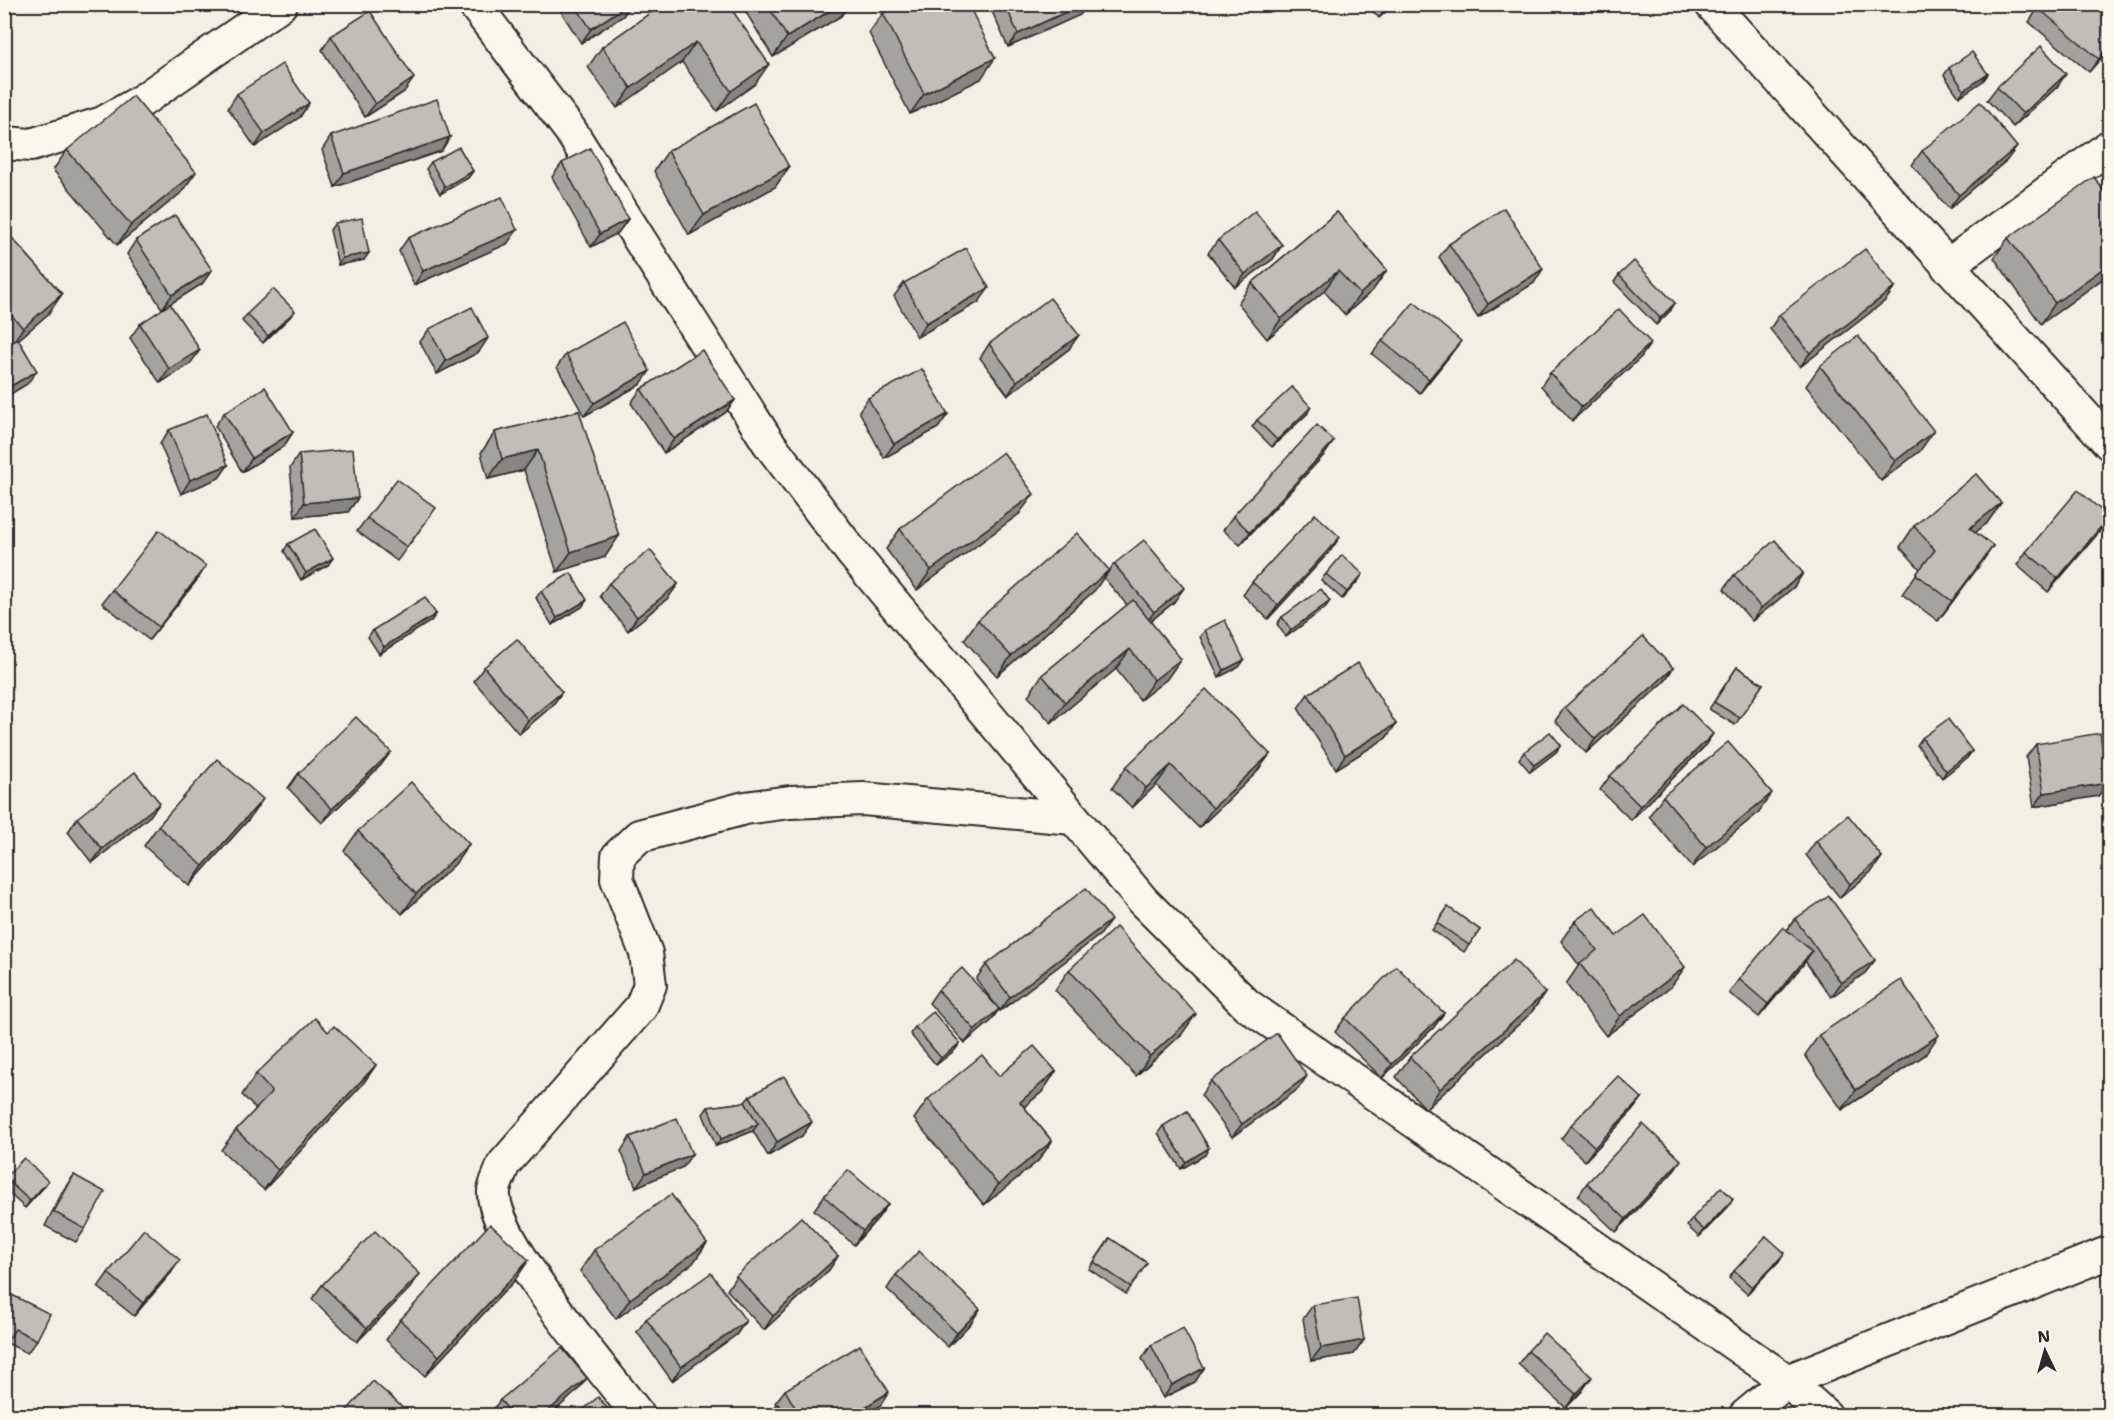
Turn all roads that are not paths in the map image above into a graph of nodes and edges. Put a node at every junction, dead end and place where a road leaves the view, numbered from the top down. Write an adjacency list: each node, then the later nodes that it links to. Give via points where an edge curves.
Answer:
1 (281, 4): 4 (street, via 140,102 103,123 31,145)
2 (474, 4): 8 (street, via 570,130 768,442 853,554)
3 (1711, 4): 6 (street)
4 (4, 143)
5 (2109, 146): 6 (street)
6 (1947, 266): 7 (street)
7 (2109, 444)
8 (1073, 818): 10 (street, via 1143,902 1247,1005); 11 (street, via 863,799 790,802 745,808 639,836 618,856 617,879 646,953 650,985 641,1006 504,1165 494,1191 499,1219 541,1290)
9 (2109, 1252): 10 (street)
10 (1787, 1381): 12 (street); 13 (street)
11 (639, 1416)
12 (1745, 1416)
13 (1826, 1416)

